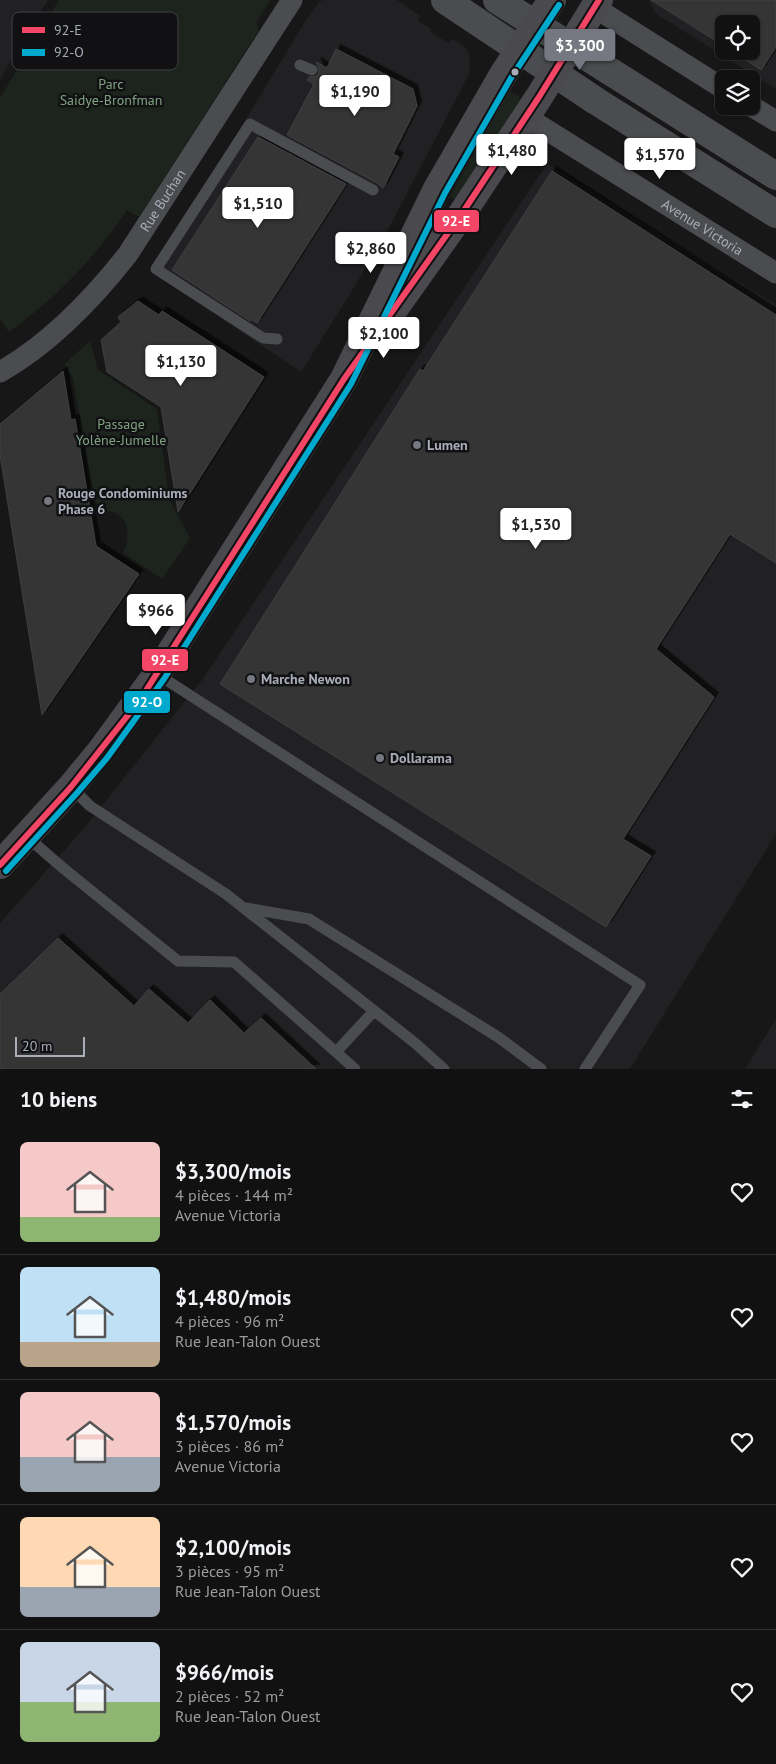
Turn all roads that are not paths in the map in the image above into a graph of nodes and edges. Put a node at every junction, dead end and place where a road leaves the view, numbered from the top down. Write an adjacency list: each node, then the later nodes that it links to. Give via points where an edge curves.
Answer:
1 (292, 0): 21 (street, Rue Buchan, via 148,226 105,284 31,352)
2 (445, 0): 8 (street)
3 (498, 0): 6 (street)
4 (552, 0): 6 (main road)
5 (597, 4): 7 (main road); 12 (street)
6 (536, 24): 7 (street); 8 (main road)
7 (570, 46): 11 (main road); 16 (street)
8 (519, 50): 11 (street); 22 (main road, via 437,189)
9 (300, 64): 10 (lane)
10 (312, 70)
11 (554, 74): 14 (main road); 18 (street)
12 (715, 83)
13 (760, 111): 15 (street)
14 (526, 117): 19 (street, Avenue Victoria); 22 (main road)
15 (776, 121)
16 (776, 176)
17 (373, 190): 20 (lane, via 250,124 156,269 263,338)
18 (776, 214)
19 (776, 273)
20 (277, 340)
21 (0, 372)
22 (344, 379): 23 (main road)
23 (157, 674): 24 (main road); 33 (lane, via 640,985)
24 (71, 787): 25 (main road); 27 (lane, via 90,806)
25 (26, 836): 26 (main road); 29 (lane, via 178,961 234,962)
26 (0, 865)
27 (243, 907): 28 (lane); 32 (lane, via 308,919 498,1037)
28 (374, 1011): 29 (lane); 31 (lane)
29 (336, 1052): 30 (lane)
30 (355, 1069)
31 (444, 1069)
32 (541, 1069)
33 (585, 1069)

